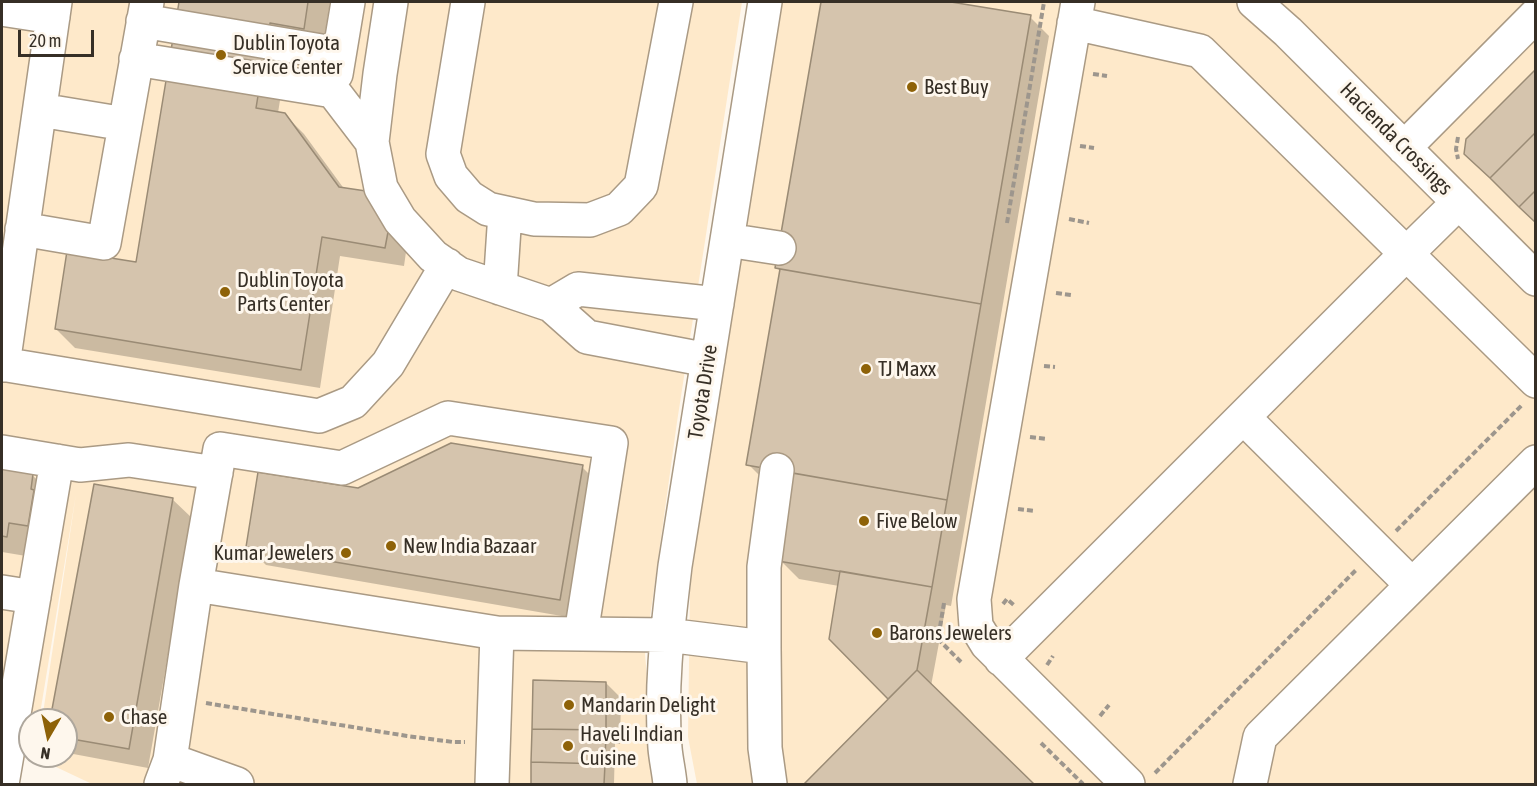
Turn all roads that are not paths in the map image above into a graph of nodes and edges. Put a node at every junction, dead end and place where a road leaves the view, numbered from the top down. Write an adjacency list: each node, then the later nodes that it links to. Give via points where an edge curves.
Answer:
1 (348, 2): 12 (street)
2 (391, 2): 17 (street)
3 (468, 2): 20 (street, via 443,154 451,176 470,197 488,209)
4 (676, 2): 20 (street, via 641,186 619,209 590,220 534,219)
5 (765, 2): 22 (street, Toyota Drive)
6 (1254, 2): 18 (street, Hacienda Crossings)
7 (2, 9): 8 (street)
8 (54, 9): 15 (street)
9 (145, 11): 12 (street); 13 (street)
10 (1076, 12): 24 (street, via 1200,51); 47 (street, via 974,599 976,626)
11 (1536, 15): 18 (street)
12 (339, 54): 14 (street)
13 (136, 59): 14 (street); 16 (street)
14 (333, 91): 17 (street)
15 (39, 110): 16 (street); 21 (street)
16 (125, 124): 21 (street, via 104,243)
17 (372, 142): 25 (street, via 381,188 400,220 433,256)
18 (1404, 148): 19 (street, Hacienda Crossings)
19 (1459, 202): 24 (street); 26 (street, Hacienda Crossings)
20 (505, 213): 27 (street)
21 (22, 229): 31 (street)
22 (727, 240): 23 (street); 28 (street, Toyota Drive)
23 (779, 248)
24 (1406, 254): 32 (street); 33 (street)
25 (447, 265): 27 (street); 31 (street, via 388,364 353,402 319,416)
26 (1536, 279)
27 (500, 288): 29 (street)
28 (717, 304): 29 (street, via 578,289); 30 (street, Toyota Drive)
29 (551, 305): 30 (street, via 587,337)
30 (708, 360): 45 (street, Toyota Drive)
31 (2, 364)
32 (1531, 390)
33 (1243, 417): 40 (street); 47 (street)
34 (2, 452): 35 (street)
35 (57, 461): 38 (street, via 80,465 129,460); 42 (street)
36 (1536, 462): 40 (street)
37 (777, 470): 46 (street, via 764,567)
38 (216, 473): 39 (street); 44 (street, via 220,449 342,468 448,418 611,443)
39 (196, 585): 43 (street); 49 (street)
40 (1413, 585): 56 (street, via 1260,737)
41 (2, 592): 42 (street)
42 (34, 597): 48 (street)
43 (497, 633): 44 (street); 53 (street)
44 (581, 634): 45 (street)
45 (667, 635): 46 (street); 54 (street, Toyota Drive, via 664,706)
46 (764, 647): 55 (street, via 765,748)
47 (1001, 659): 50 (street)
48 (11, 675): 51 (street)
49 (165, 772): 52 (street)
50 (1140, 780)
51 (2, 784)
52 (237, 784)
53 (492, 784)
54 (670, 784)
55 (770, 784)
56 (1250, 784)

